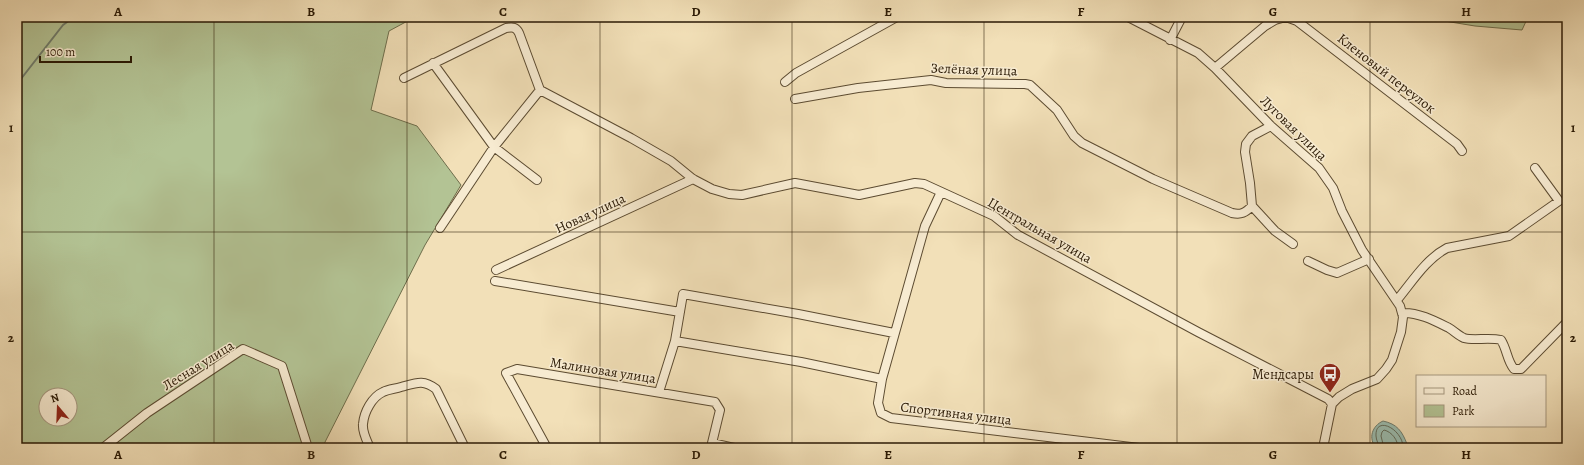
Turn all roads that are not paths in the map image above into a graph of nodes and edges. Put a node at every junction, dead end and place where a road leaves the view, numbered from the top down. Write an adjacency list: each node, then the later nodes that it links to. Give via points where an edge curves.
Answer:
1 (897, 17): 8 (street)
2 (1128, 17): 4 (street, Луговая улица)
3 (1182, 17): 4 (street)
4 (1170, 40): 6 (street, Луговая улица, via 1198,54)
5 (433, 64): 7 (street); 9 (street, via 512,27 520,33); 12 (street)
6 (1215, 68): 11 (street, Луговая улица); 13 (street, Кленовый переулок, via 1264,26 1286,17 1297,21 1349,60 1457,144)
7 (404, 78)
8 (785, 82)
9 (540, 90): 12 (street); 15 (street, via 671,161)
10 (795, 99): 18 (street, Зелёная улица, via 858,88 931,80 946,83 1030,85 1057,110 1074,136 1087,146 1153,179 1232,213 1246,212)
11 (1271, 126): 18 (street, via 1252,136 1246,144); 21 (street, Луговая улица, via 1319,168 1334,188 1348,222)
12 (494, 147): 16 (street); 19 (street)
13 (1462, 151)
14 (1535, 168): 25 (street, via 1559,201 1509,236 1447,248 1439,252)
15 (693, 179): 17 (street, Центральная улица, via 712,189 742,195 795,183 859,195 915,183 931,186); 23 (street, Новая улица)
16 (537, 180)
17 (941, 192): 29 (street, Спортивная улица, via 926,226); 33 (street, Центральная улица, via 994,216 1018,235)
18 (1252, 206): 20 (street)
19 (440, 228)
20 (1293, 244)
21 (1369, 259): 22 (street, via 1337,273); 25 (street, Луговая улица)
22 (1308, 261)
23 (496, 270)
24 (495, 281): 26 (street)
25 (1397, 300): 27 (street, Луговая улица)
26 (680, 312): 29 (street, via 683,294); 30 (street)
27 (1402, 314): 28 (street, via 1418,314 1464,338 1501,340 1506,347 1510,364 1520,369); 33 (street, via 1401,332 1392,360 1386,369 1377,379 1352,389)
28 (1567, 322)
29 (894, 333): 31 (street, Спортивная улица)
30 (674, 341): 31 (street, via 802,362); 32 (street)
31 (882, 379): 40 (street, Спортивная улица, via 879,409 884,416 891,418)
32 (659, 392): 38 (street, Малиновая улица, via 517,370 506,373); 39 (street, Малиновая улица, via 715,402 720,410 712,443)
33 (1330, 402): 41 (street)
34 (103, 448): 35 (street, Лесная улица, via 147,413 243,350 282,366)
35 (308, 448)
36 (370, 448): 37 (street, via 363,425 366,411 373,400 382,392 419,382 436,389)
37 (465, 448)
38 (547, 448)
39 (734, 448)
40 (1139, 448)
41 (1322, 448)

